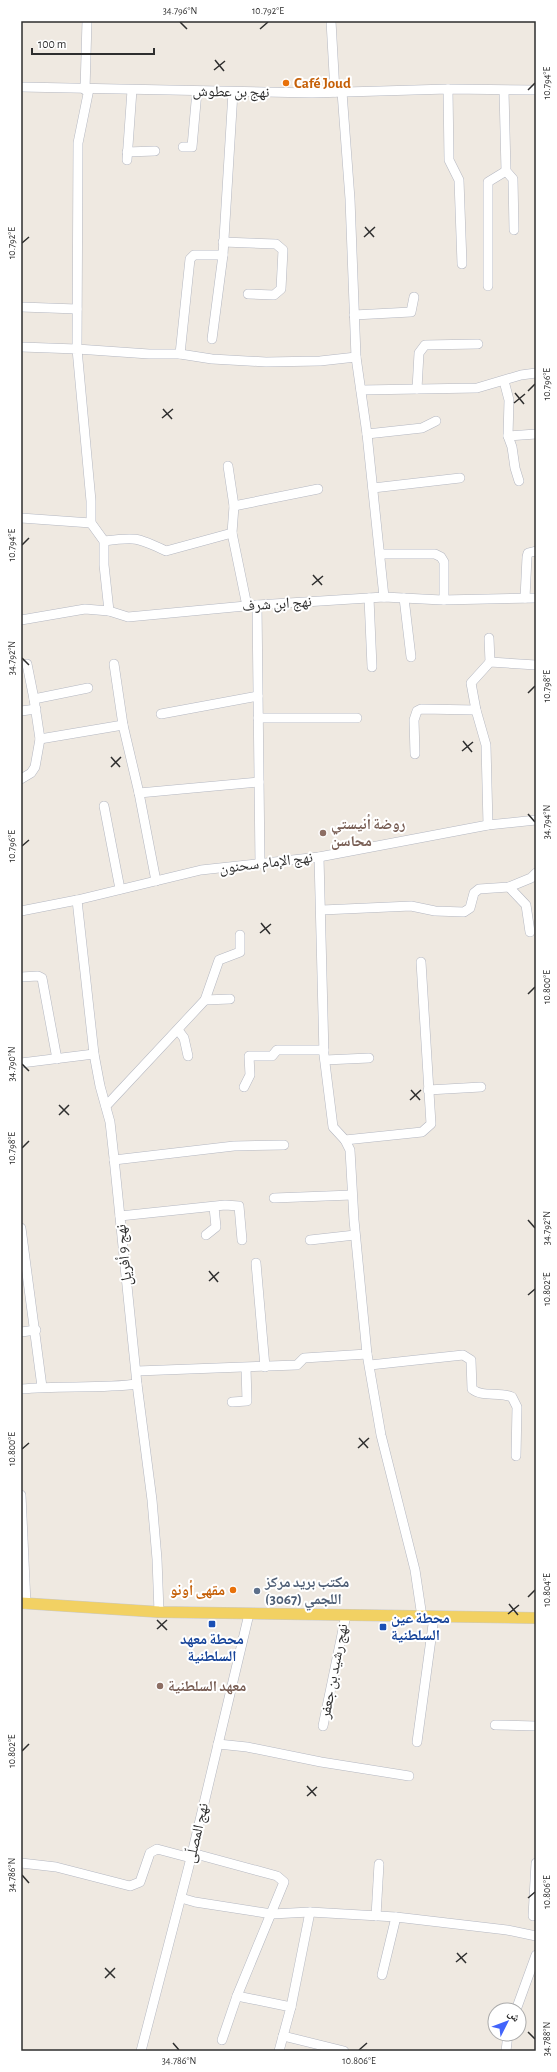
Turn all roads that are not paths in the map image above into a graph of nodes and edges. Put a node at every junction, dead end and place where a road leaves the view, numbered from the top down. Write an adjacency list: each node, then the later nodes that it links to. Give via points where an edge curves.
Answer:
1 (87, 21): 4 (street)
2 (330, 21): 11 (street)
3 (21, 87): 4 (street, نهج بن عطوش)
4 (87, 89): 6 (street, نهج بن عطوش); 23 (street, via 78,143)
5 (448, 89): 9 (street, نهج بن عطوش); 11 (street, نهج بن عطوش); 18 (street, via 449,160 459,180)
6 (132, 90): 8 (street, نهج بن عطوش); 13 (street, via 127,156)
7 (536, 90): 9 (street, نهج بن عطوش)
8 (197, 91): 10 (street, نهج بن عطوش); 12 (street, via 192,147)
9 (504, 91): 14 (street)
10 (233, 92): 11 (street, نهج بن عطوش); 16 (street)
11 (338, 92): 24 (street, via 350,199)
12 (183, 147)
13 (155, 151)
14 (506, 171): 15 (street, via 512,179); 19 (street, via 488,182)
15 (514, 230)
16 (223, 242): 17 (street); 20 (street, via 276,244 283,250 282,289 274,295)
17 (222, 255): 25 (street); 29 (street, via 194,255 190,259)
18 (462, 264)
19 (488, 286)
20 (248, 294)
21 (414, 297): 24 (street, via 411,312)
22 (21, 307): 23 (street)
23 (77, 309): 28 (street)
24 (354, 315): 30 (street)
25 (212, 339)
26 (478, 344): 33 (street, via 425,345 419,353)
27 (21, 347): 28 (street)
28 (77, 349): 29 (street); 46 (street)
29 (180, 354): 30 (street, via 266,362)
30 (356, 357): 34 (street)
31 (536, 373): 32 (street)
32 (504, 381): 33 (street, via 477,388); 38 (street, via 509,400)
33 (417, 389): 34 (street)
34 (361, 390): 36 (street)
35 (436, 420): 36 (street, via 422,428)
36 (367, 434): 43 (street)
37 (536, 434): 38 (street)
38 (508, 436): 41 (street)
39 (228, 466): 44 (street)
40 (460, 478): 43 (street)
41 (519, 481)
42 (318, 488): 44 (street)
43 (373, 488): 50 (street)
44 (234, 506): 47 (street)
45 (21, 518): 46 (street)
46 (91, 523): 48 (street)
47 (232, 533): 48 (street, via 166,551 141,539); 58 (street)
48 (104, 541): 59 (street)
49 (536, 551): 54 (street, via 528,553 527,557)
50 (380, 554): 51 (street); 56 (street, via 441,556 444,562)
51 (384, 597): 52 (street, نهج ابن شرف); 53 (street, نهج ابن شرف)
52 (368, 598): 57 (street, نهج ابن شرف); 67 (street)
53 (404, 598): 56 (street, نهج ابن شرف); 62 (street)
54 (525, 598): 55 (street, نهج ابن شرف); 56 (street, نهج ابن شرف)
55 (536, 598)
56 (444, 600)
57 (257, 604): 58 (street, نهج ابن شرف); 69 (street)
58 (247, 606): 59 (street, نهج ابن شرف, via 128,617)
59 (109, 611): 60 (street, نهج ابن شرف, via 86,609)
60 (21, 620)
61 (490, 638): 63 (street)
62 (411, 658)
63 (490, 662): 66 (street); 72 (street, via 471,683)
64 (27, 664): 70 (street)
65 (114, 664): 77 (street)
66 (536, 665)
67 (372, 667)
68 (88, 688): 70 (street)
69 (258, 696): 74 (street); 75 (street)
70 (34, 699): 71 (street)
71 (36, 709): 73 (street); 78 (street)
72 (476, 710): 79 (street, via 417,711 414,720); 85 (street, via 486,745)
73 (21, 711)
74 (161, 714)
75 (258, 718): 76 (street); 81 (street)
76 (357, 718)
77 (123, 725): 78 (street); 82 (street)
78 (40, 739): 80 (street, via 35,767)
79 (415, 754)
80 (21, 779)
81 (259, 782): 82 (street); 87 (street)
82 (139, 793): 89 (street)
83 (104, 806): 91 (street)
84 (536, 820): 85 (street, نهج الإمام سحنون)
85 (488, 825): 86 (street, نهج الإمام سحنون)
86 (319, 856): 87 (street, نهج الإمام سحنون); 93 (street)
87 (260, 864): 89 (street, نهج الإمام سحنون, via 201,870)
88 (536, 872): 90 (street, via 531,878)
89 (156, 881): 91 (street, نهج الإمام سحنون)
90 (509, 886): 93 (street, via 479,889 474,893 470,908 464,912 435,911 411,906); 95 (street, via 526,905)
91 (120, 889): 92 (street, نهج الإمام سحنون)
92 (77, 900): 94 (street, نهج الإمام سحنون); 103 (street, نهج 9 أفريل)
93 (322, 910): 102 (street)
94 (21, 911)
95 (530, 932)
96 (240, 935): 100 (street, via 240,952 219,960)
97 (421, 962): 111 (street)
98 (21, 977): 106 (street, via 42,978)
99 (230, 999): 100 (street)
100 (205, 1000): 101 (street)
101 (178, 1030): 104 (street, via 184,1038); 112 (street)
102 (324, 1050): 107 (street); 109 (street, via 277,1050 272,1056 249,1056 250,1075)
103 (94, 1054): 106 (street); 112 (street, نهج 9 أفريل)
104 (188, 1056)
105 (369, 1058): 107 (street)
106 (57, 1059): 108 (street)
107 (325, 1060): 113 (street, via 333,1127)
108 (21, 1063)
109 (244, 1087)
110 (481, 1087): 111 (street)
111 (428, 1090): 113 (street, via 431,1124 422,1132)
112 (106, 1106): 115 (street, نهج 9 أفريل)
113 (345, 1140): 116 (street, via 350,1150)
114 (284, 1145): 115 (street, via 234,1146)
115 (114, 1160): 119 (street, نهج 9 أفريل)
116 (352, 1195): 117 (street); 122 (street)
117 (274, 1198)
118 (214, 1207): 119 (street); 121 (street, via 216,1227); 123 (street, via 239,1206)
119 (120, 1216): 132 (street, نهج 9 أفريل)
120 (21, 1228): 126 (street)
121 (206, 1235)
122 (355, 1235): 124 (street); 128 (street)
123 (242, 1240)
124 (310, 1240)
125 (256, 1263): 130 (street)
126 (36, 1330): 127 (street); 134 (street)
127 (21, 1332)
128 (367, 1354): 129 (street); 130 (street, via 304,1358 297,1364)
129 (370, 1365): 137 (street, via 463,1355 472,1360 472,1389 478,1393 505,1394 512,1397 517,1407); 143 (street, via 381,1435 415,1570)
130 (265, 1367): 131 (street)
131 (246, 1368): 132 (street); 136 (street, via 247,1401)
132 (137, 1371): 133 (street, نهج 9 أفريل)
133 (137, 1384): 134 (street); 140 (street, نهج 9 أفريل, via 152,1500)
134 (42, 1387): 135 (street)
135 (21, 1389)
136 (232, 1402)
137 (516, 1456)
138 (21, 1495): 139 (street, via 27,1579)
139 (24, 1603): 140 (main road)
140 (159, 1612): 141 (main road)
141 (249, 1614): 142 (main road); 150 (street, نهج المصلّى)
142 (346, 1615): 143 (main road); 147 (street, نهج رشيد بن جعفر)
143 (422, 1617): 144 (main road)
144 (434, 1617): 145 (main road); 149 (street)
145 (536, 1618)
146 (495, 1725): 148 (street)
147 (323, 1726)
148 (536, 1726)
149 (417, 1742)
150 (218, 1744): 151 (street); 152 (street, نهج المصلّى)
151 (409, 1776)
152 (192, 1856): 153 (street, via 153,1850 140,1882 130,1886 56,1867); 156 (street, نهج المصلّى); 158 (street, via 277,1876 284,1882)
153 (21, 1863)
154 (536, 1863): 160 (street)
155 (379, 1864): 159 (street)
156 (181, 1898): 158 (street); 170 (street, نهج المصلّى)
157 (310, 1912): 158 (street); 159 (street); 167 (street)
158 (272, 1914): 165 (street)
159 (376, 1916): 161 (street)
160 (533, 1916)
161 (396, 1917): 162 (street, via 507,1930); 164 (street)
162 (536, 1936)
163 (536, 1956): 166 (street)
164 (382, 1975)
165 (237, 1996): 167 (street); 169 (street)
166 (519, 2002)
167 (291, 2007): 168 (street)
168 (283, 2036): 171 (street); 172 (street)
169 (222, 2040)
170 (141, 2051)
171 (279, 2051)
172 (344, 2051)

